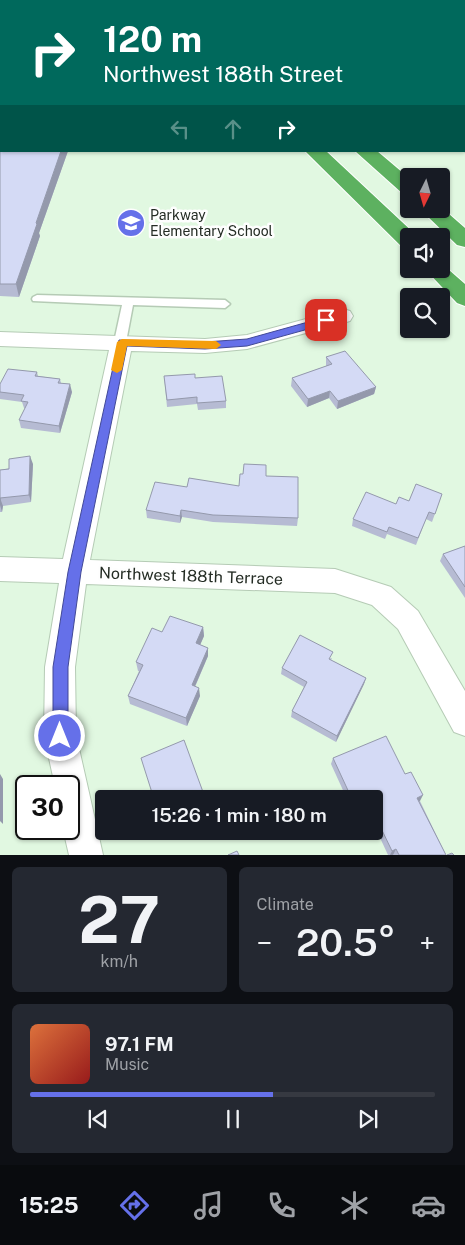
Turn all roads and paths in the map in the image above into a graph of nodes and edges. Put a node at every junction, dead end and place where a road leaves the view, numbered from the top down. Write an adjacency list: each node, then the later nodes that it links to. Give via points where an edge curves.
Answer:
1 (316, 152): 5 (highway)
2 (366, 152): 3 (highway)
3 (400, 181)
4 (441, 218): 6 (highway)
5 (400, 232)
6 (465, 240)
7 (445, 278): 8 (highway)
8 (465, 298)
9 (36, 299): 10 (lane)
10 (128, 302): 11 (lane); 14 (lane)
11 (224, 304)
12 (343, 316): 14 (street, via 247,342 205,346)
13 (0, 339): 14 (street)
14 (121, 342): 16 (street)
15 (0, 569): 16 (street, Northwest 188th Terrace)
16 (74, 572): 17 (street, Northwest 188th Terrace, via 335,581 381,596 408,620); 18 (street, via 60,667 60,736)
17 (465, 721)
18 (86, 855)

